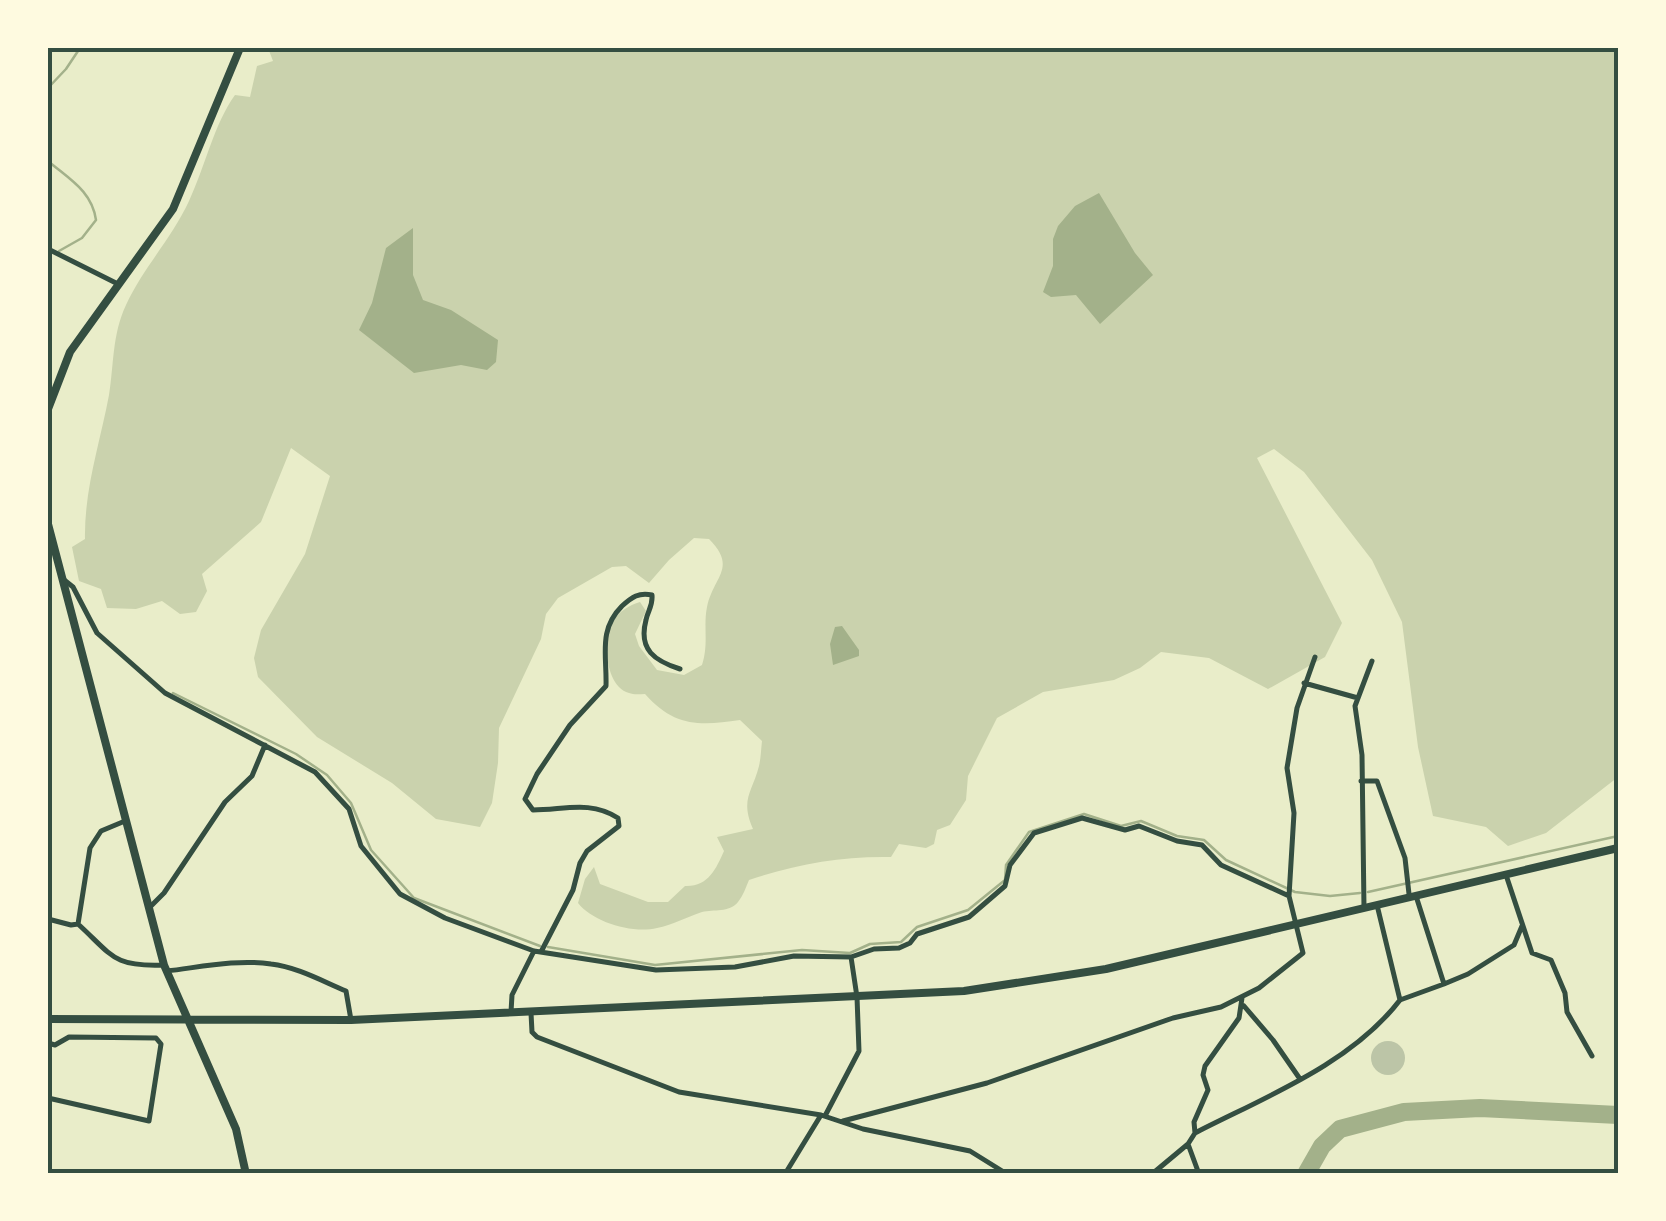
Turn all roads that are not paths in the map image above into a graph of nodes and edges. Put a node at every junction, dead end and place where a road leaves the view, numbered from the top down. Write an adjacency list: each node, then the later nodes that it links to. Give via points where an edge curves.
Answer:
1 (240, 48): 3 (main road, via 173,209)
2 (48, 249): 3 (street)
3 (118, 284): 4 (main road, via 70,352)
4 (48, 409)
5 (48, 524): 6 (main road)
6 (60, 578): 12 (street, via 97,632 140,672); 14 (main road)
7 (1315, 657): 10 (street)
8 (1372, 661): 11 (street)
9 (680, 668): 26 (street, via 647,651 643,636 652,595 632,597 606,631 606,686 570,724 524,799 533,810 601,809 618,818 619,826 587,851)
10 (1304, 683): 11 (street); 18 (street, via 1287,768 1294,813)
11 (1358, 698): 13 (street)
12 (264, 745): 21 (street, via 252,776 225,802); 26 (street, via 315,772 342,799 361,846 400,894 445,918)
13 (1362, 781): 17 (street, via 1376,781); 20 (street)
14 (125, 821): 21 (main road); 24 (street, via 102,831 90,848)
15 (1618, 848): 16 (main road)
16 (1506, 875): 17 (main road); 23 (street)
17 (1412, 895): 19 (main road); 29 (street)
18 (1289, 896): 25 (street); 27 (street, via 1221,865 1202,844 1082,818 1034,833 1010,865 1005,886 969,917 917,934 899,948)
19 (1377, 905): 20 (main road); 31 (street)
20 (1364, 908): 25 (main road)
21 (148, 910): 28 (main road)
22 (48, 918): 24 (street)
23 (1523, 923): 29 (street, via 1514,946); 39 (street, via 1532,953 1551,960 1567,1012)
24 (78, 924): 28 (street, via 120,962)
25 (1296, 925): 30 (main road, via 1056,978); 32 (street, via 1303,953)
26 (538, 951): 27 (street, via 656,970); 34 (street, via 512,995)
27 (852, 956): 30 (street)
28 (165, 968): 36 (street, via 234,962 300,971 346,991); 37 (main road)
29 (1444, 984): 31 (street)
30 (857, 998): 33 (main road); 42 (street, via 859,1051)
31 (1400, 1000): 40 (street, via 1377,1026)
32 (1242, 1002): 40 (street); 43 (street); 44 (street, via 1239,1018 1205,1066 1208,1090)
33 (531, 1012): 34 (main road); 42 (street, via 537,1037 656,1085)
34 (511, 1013): 36 (main road)
35 (48, 1019): 37 (main road)
36 (351, 1020): 37 (main road)
37 (186, 1021): 46 (main road, via 236,1128)
38 (48, 1043): 41 (street, via 156,1038 161,1044 149,1121)
39 (1592, 1056)
40 (1300, 1079): 44 (street)
41 (48, 1098)
42 (823, 1115): 43 (street); 47 (street)
43 (843, 1121): 48 (street, via 970,1151)
44 (1196, 1133): 45 (street)
45 (1188, 1144): 49 (street); 50 (street)
46 (246, 1174)
47 (785, 1174)
48 (1007, 1174)
49 (1152, 1174)
50 (1199, 1174)

